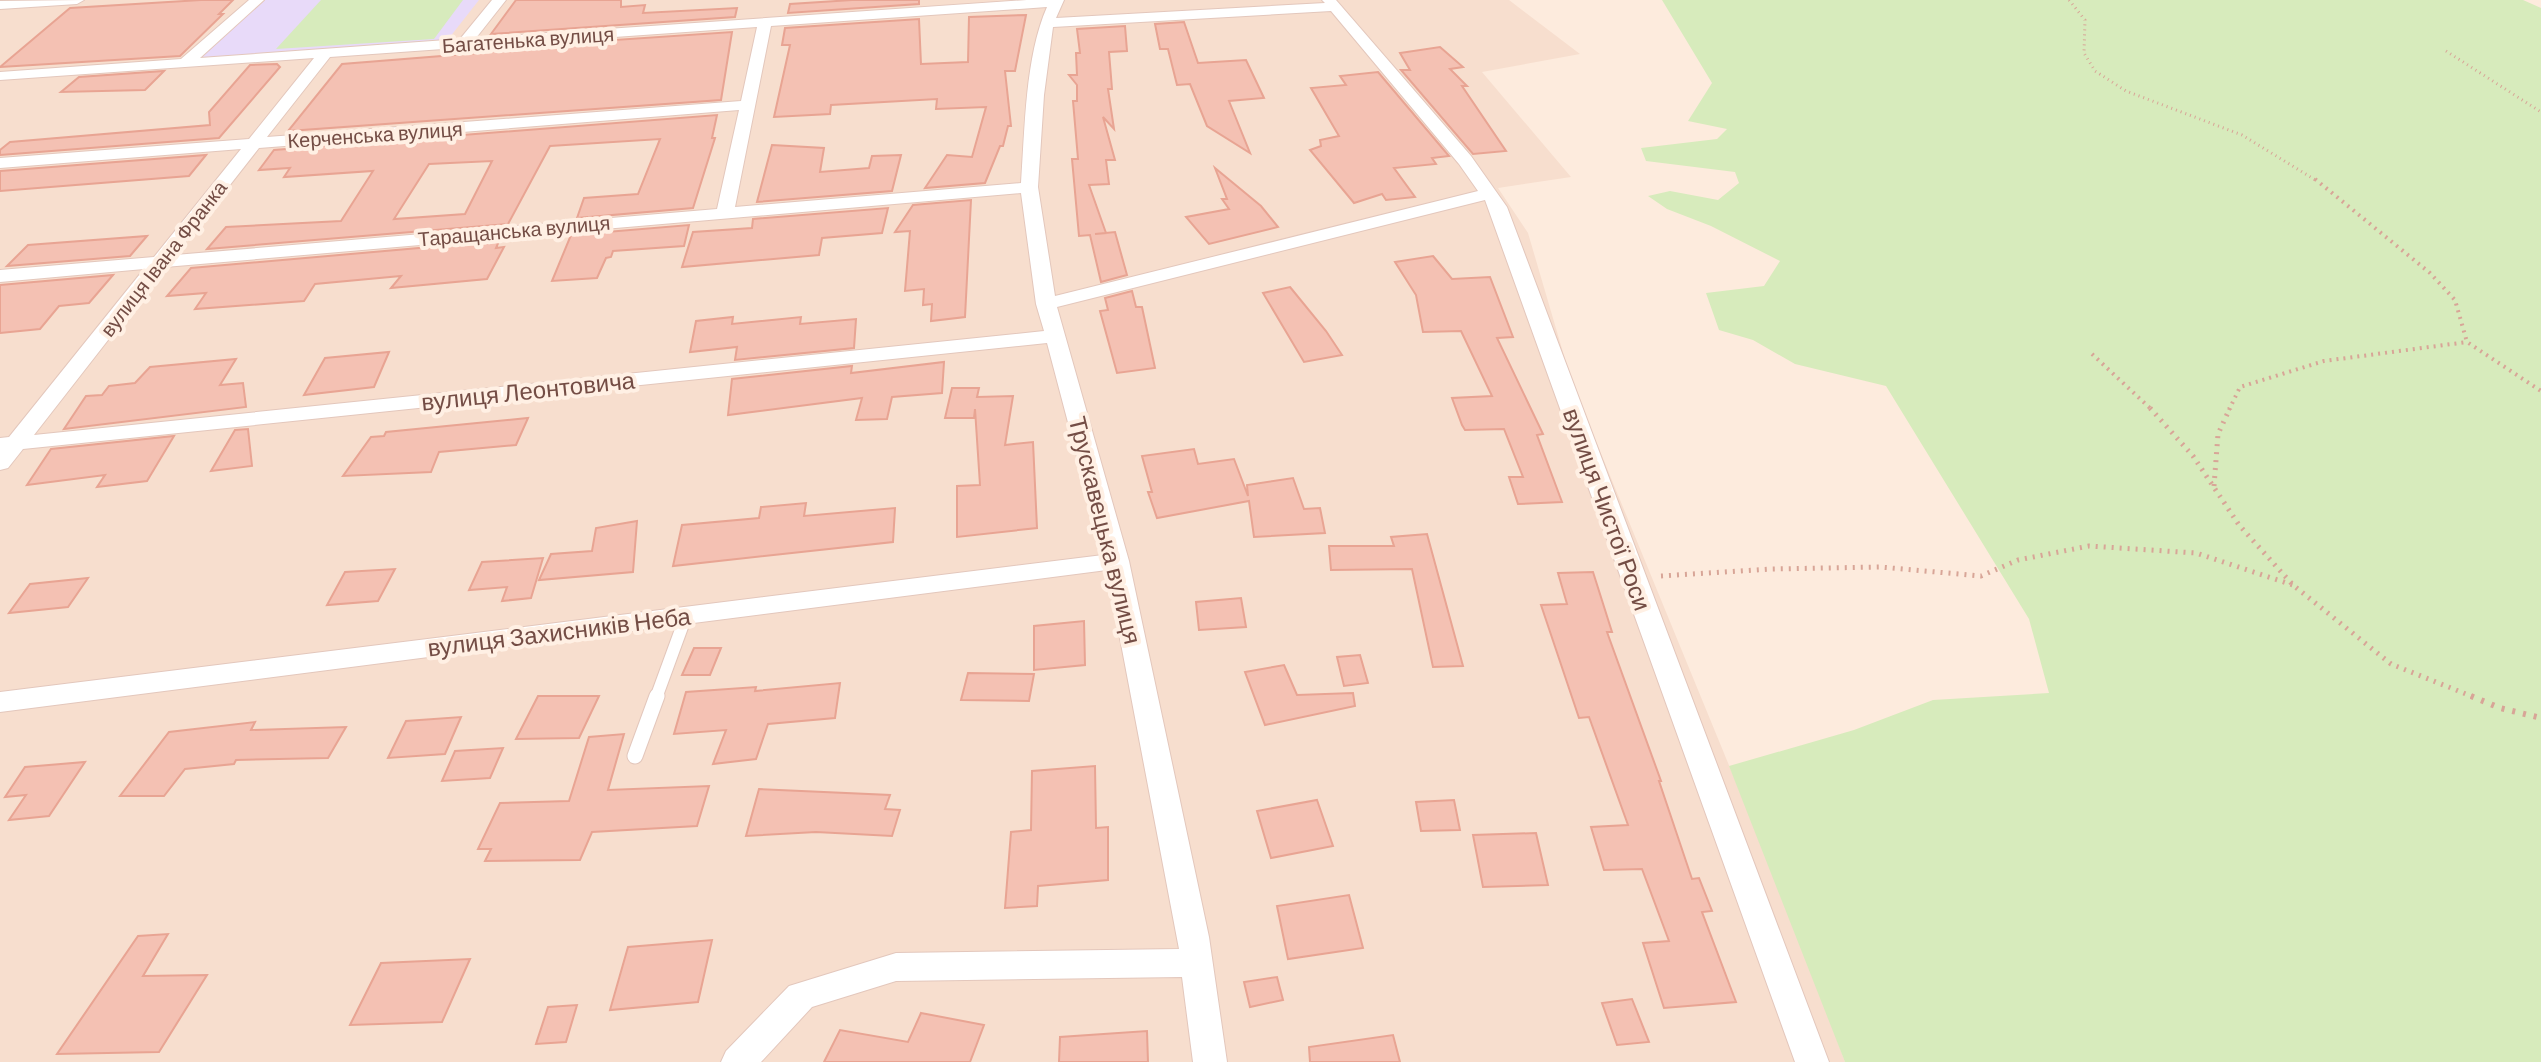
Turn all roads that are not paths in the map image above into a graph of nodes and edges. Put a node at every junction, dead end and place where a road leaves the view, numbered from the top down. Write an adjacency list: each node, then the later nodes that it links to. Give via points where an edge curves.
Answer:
1 (77, 0): 5 (street)
2 (257, 0): 10 (street)
3 (499, 0): 8 (street)
4 (1331, 4): 6 (street, Багатенька вулиця); 16 (street, вулиця Чистої Роси)
5 (0, 5)
6 (1054, 8): 7 (street, Багатенька вулиця); 15 (street, Трускавецька вулиця, via 1036,95)
7 (765, 22): 8 (street, Багатенька вулиця); 12 (street)
8 (465, 43): 9 (street, Багатенька вулиця)
9 (326, 53): 10 (street, Багатенька вулиця); 13 (street, вулиця Івана Франка)
10 (185, 63): 11 (street, Багатенька вулиця)
11 (0, 76)
12 (749, 105): 13 (street, Керченська вулиця); 17 (street)
13 (254, 143): 14 (street, Керченська вулиця); 18 (street, вулиця Івана Франка)
14 (0, 163)
15 (1029, 187): 17 (street, Таращанська вулиця); 20 (street, Трускавецька вулиця)
16 (1489, 194): 20 (street); 31 (street, вулиця Чистої Роси)
17 (725, 212): 18 (street, Таращанська вулиця)
18 (160, 262): 19 (street, Таращанська вулиця); 22 (street, вулиця Івана Франка)
19 (0, 276)
20 (1046, 304): 21 (street, Трускавецька вулиця)
21 (1056, 336): 22 (street, вулиця Леонтовича); 24 (street, Трускавецька вулиця)
22 (8, 444): 23 (street, вулиця Івана Франка)
23 (0, 463)
24 (1117, 561): 25 (street, вулиця Захисників Неба); 28 (street, Трускавецька вулиця)
25 (686, 616): 26 (street, вулиця Захисників Неба); 27 (lane)
26 (0, 702)
27 (635, 756)
28 (1197, 963): 29 (street, via 896,967 801,996); 30 (street, Трускавецька вулиця)
29 (738, 1062)
30 (1210, 1062)
31 (1812, 1062)

